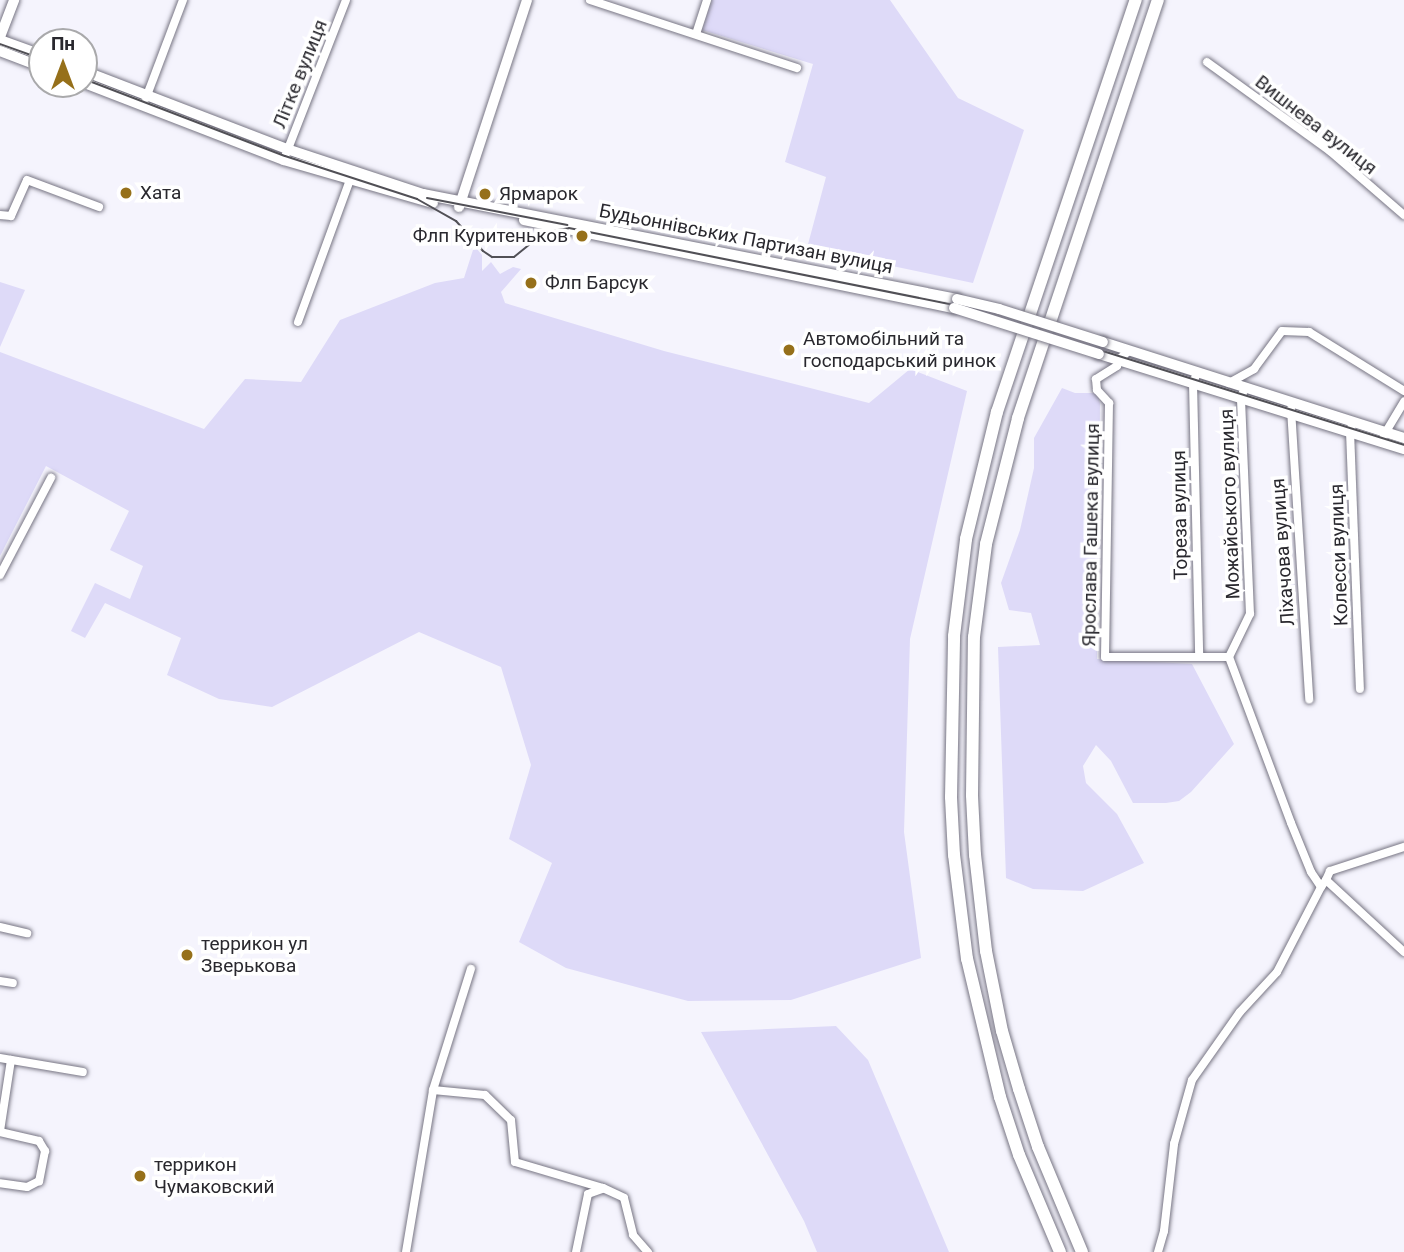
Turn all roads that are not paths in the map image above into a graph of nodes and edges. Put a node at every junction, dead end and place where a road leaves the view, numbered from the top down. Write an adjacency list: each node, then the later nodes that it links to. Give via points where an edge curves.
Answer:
1 (14, 0): 10 (street)
2 (183, 0): 18 (street)
3 (346, 0): 19 (street, Літке вулиця)
4 (527, 0): 23 (street)
5 (590, 0): 9 (street)
6 (707, 0): 9 (street)
7 (1136, 0): 21 (main road)
8 (1158, 0): 22 (main road)
9 (696, 34): 15 (street)
10 (0, 38): 11 (main road)
11 (28, 49)
12 (0, 51): 13 (main road)
13 (28, 62)
14 (1207, 62): 26 (street, Вишнева вулиця, via 1330,151)
15 (797, 68)
16 (98, 78): 18 (main road, Будьоннівських Партизан вулиця)
17 (98, 87): 18 (main road, Будьоннівських Партизан вулиця)
18 (145, 100): 19 (main road, Будьоннівських Партизан вулиця)
19 (286, 154): 20 (main road, Будьоннівських Партизан вулиця); 23 (main road, Будьоннівських Партизан вулиця)
20 (350, 180): 23 (main road, Будьоннівських Партизан вулиця, via 416,200); 28 (street)
21 (1075, 181): 22 (main road); 65 (main road, via 979,476 958,592 951,692 954,855 967,959 1000,1097)
22 (1094, 187): 66 (main road, via 1000,480 978,594 971,691 975,855 986,951 1019,1089)
23 (460, 204): 27 (main road, Будьоннівських Партизан вулиця)
24 (99, 207): 25 (street, via 27,180 10,216)
25 (0, 215)
26 (1404, 215)
27 (956, 303): 29 (main road, Будьоннівських Партизан вулиця, bridge, via 999,309); 30 (main road, Будьоннівських Партизан вулиця, bridge)
28 (298, 322)
29 (1129, 351): 30 (street, Ярослава Гашека вулиця); 31 (main road, Будьоннівських Партизан вулиця)
30 (1119, 359): 31 (main road, Будьоннівських Партизан вулиця); 43 (street, Ярослава Гашека вулиця, via 1117,366 1096,379 1097,390 1109,403 1105,657)
31 (1195, 378): 32 (main road, Будьоннівських Партизан вулиця); 43 (street, Тореза вулиця)
32 (1227, 388): 33 (street, via 1254,369 1282,331 1309,332); 34 (main road, Будьоннівських Партизан вулиця)
33 (1404, 391)
34 (1243, 393): 36 (main road, Будьоннівських Партизан вулиця); 44 (street, Можайського вулиця, via 1250,614)
35 (1404, 402): 38 (street)
36 (1292, 408): 37 (main road, Будьоннівських Партизан вулиця); 46 (street, Ліхачова вулиця)
37 (1352, 426): 38 (main road, Будьоннівських Партизан вулиця); 45 (street, Колесси вулиця)
38 (1383, 437): 39 (main road, Будьоннівських Партизан вулиця); 40 (main road, Будьоннівських Партизан вулиця)
39 (1404, 438)
40 (1404, 449)
41 (51, 478): 42 (street)
42 (0, 575)
43 (1199, 657): 44 (street)
44 (1229, 657): 48 (street, via 1311,872)
45 (1360, 689)
46 (1309, 699)
47 (1404, 847): 48 (street, via 1330,871)
48 (1324, 883): 51 (street); 67 (street, via 1277,972 1240,1012 1192,1080 1174,1144)
49 (0, 927): 50 (street)
50 (27, 933)
51 (1404, 952)
52 (471, 968): 58 (street)
53 (0, 981): 54 (street)
54 (13, 983)
55 (0, 1058): 56 (street)
56 (11, 1060): 57 (street); 59 (street)
57 (83, 1072)
58 (433, 1090): 61 (street, via 485,1095 511,1120 515,1162); 63 (street)
59 (0, 1132): 60 (street, via 40,1141 46,1151 39,1181 27,1187)
60 (0, 1183)
61 (603, 1188): 62 (street, via 624,1198 633,1235); 64 (street, via 588,1194)
62 (643, 1250)
63 (406, 1252)
64 (576, 1252)
65 (1060, 1252)
66 (1082, 1252)
67 (1158, 1252)

